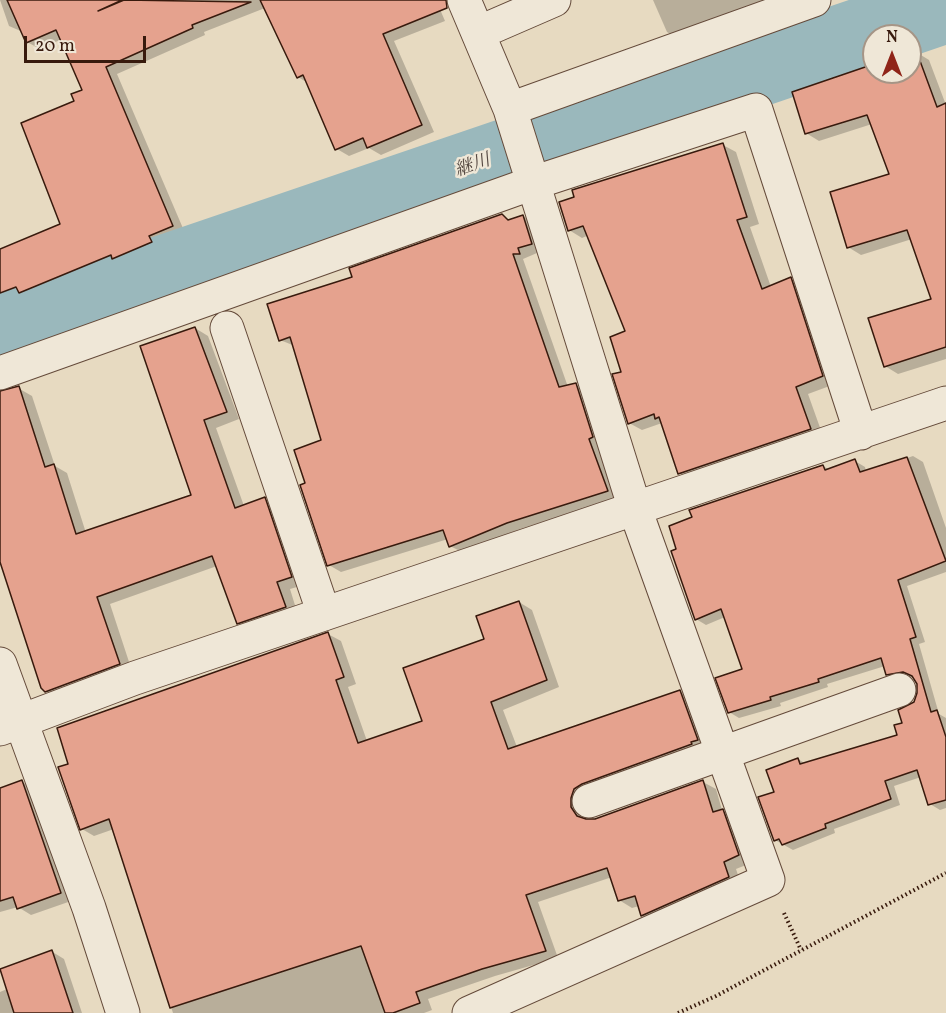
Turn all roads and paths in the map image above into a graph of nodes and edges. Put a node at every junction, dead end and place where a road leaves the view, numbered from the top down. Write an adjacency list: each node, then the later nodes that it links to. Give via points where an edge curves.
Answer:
1 (464, 0): 4 (street)
2 (554, 0): 4 (street)
3 (814, 0): 5 (street)
4 (478, 33): 5 (street)
5 (510, 109): 6 (street)
6 (533, 183): 8 (street); 10 (street, via 756,110); 11 (street)
7 (227, 328): 12 (street)
8 (0, 373)
9 (946, 403): 10 (street)
10 (861, 434): 11 (street)
11 (635, 509): 12 (street); 16 (street)
12 (324, 614): 15 (street, via 135,678)
13 (0, 664): 15 (street)
14 (899, 690): 16 (street)
15 (10, 726): 19 (street, via 89,908)
16 (724, 752): 17 (street); 20 (street, via 768,880)
17 (589, 801)
18 (946, 873): 21 (path)
19 (123, 1013)
20 (469, 1013)
21 (678, 1013)

